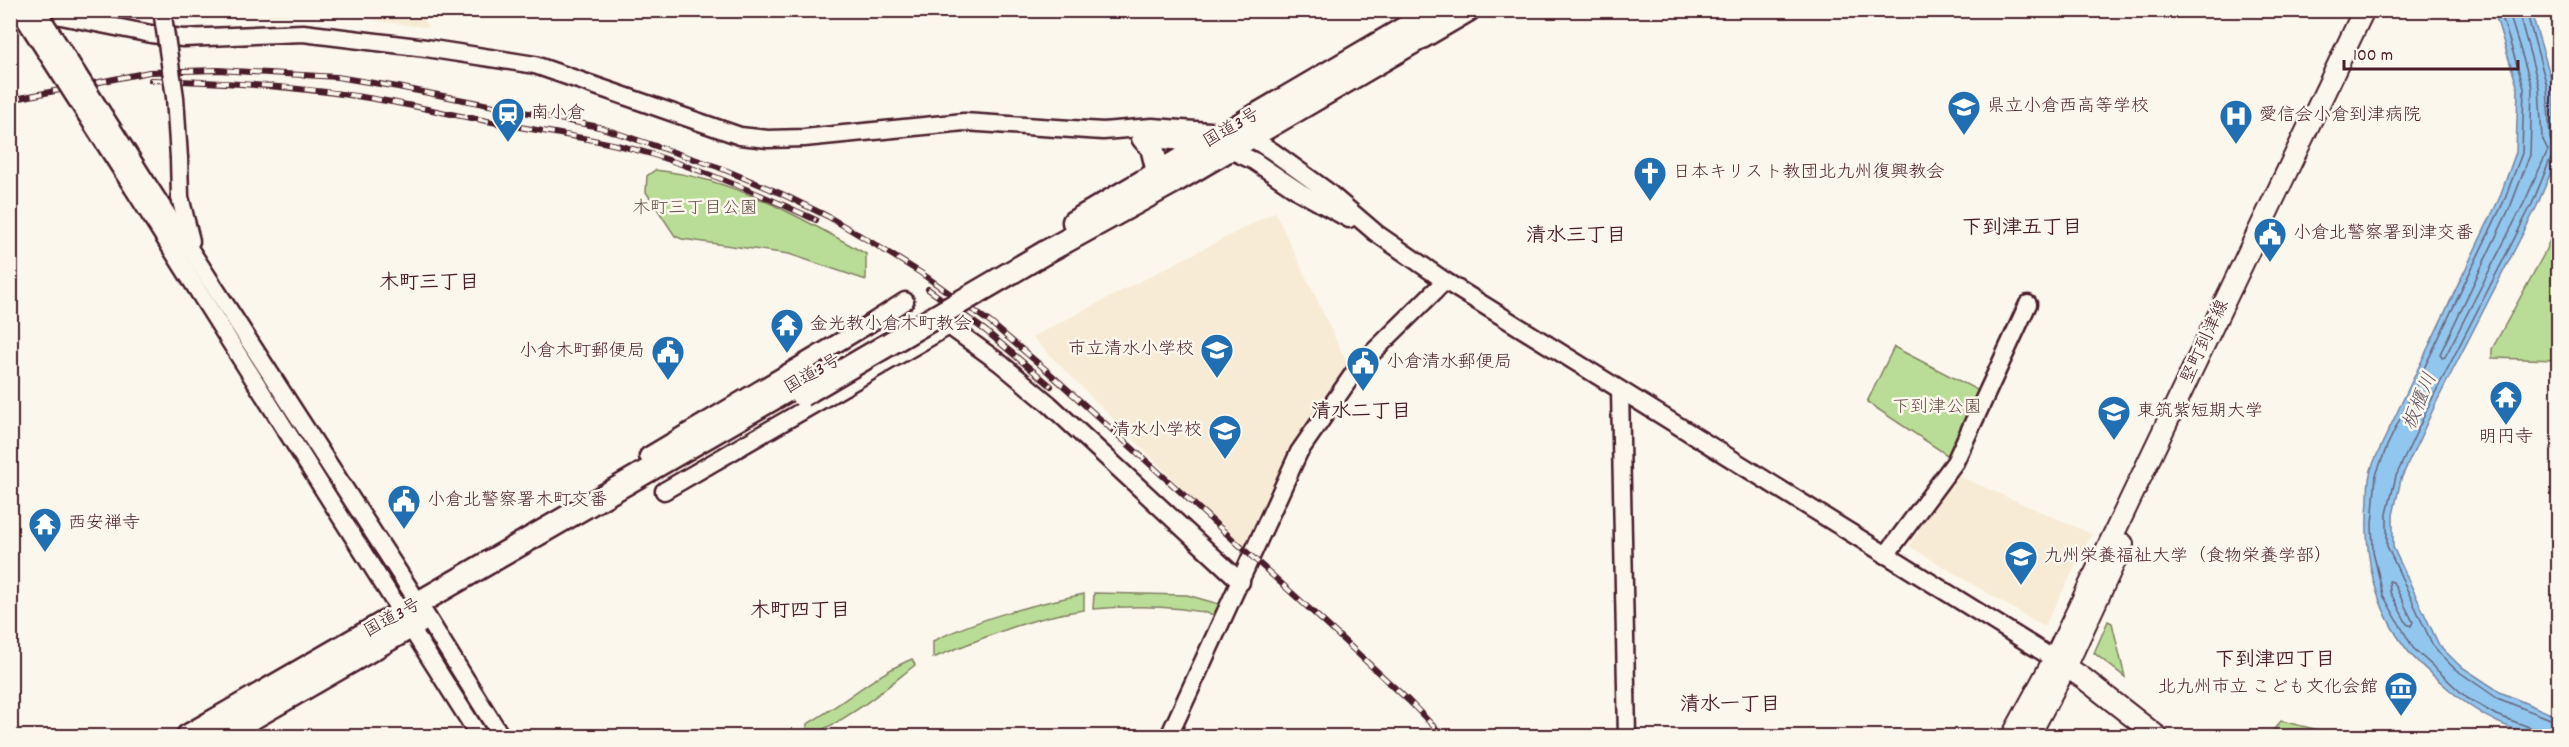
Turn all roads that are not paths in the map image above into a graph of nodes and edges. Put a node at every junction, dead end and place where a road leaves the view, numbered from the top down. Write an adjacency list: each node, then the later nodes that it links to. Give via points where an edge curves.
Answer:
1 (20, 10): 17 (street, bridge)
2 (31, 10): 10 (street, via 183,38 303,33 535,65 740,136 804,138 964,122)
3 (37, 10): 17 (street, bridge)
4 (162, 10): 21 (street, bridge, via 175,97 180,197)
5 (1436, 10): 9 (highway, 国道3号)
6 (1468, 10): 9 (highway, 国道3号)
7 (2364, 10): 31 (main road, 堅町到津線)
8 (2376, 10): 31 (main road, 堅町到津線)
9 (1268, 118): 11 (highway, 国道3号); 13 (highway, 国道3号); 15 (street)
10 (1103, 131): 12 (street); 13 (street, via 1152,127)
11 (1250, 137): 13 (highway, 国道3号); 15 (street); 18 (street, via 1256,149 1294,177)
12 (1144, 139): 14 (street); 16 (highway, via 1152,147)
13 (1228, 140): 14 (highway, 国道3号); 18 (street); 20 (highway, 国道3号)
14 (1207, 143): 16 (highway, 国道3号)
15 (1272, 151): 19 (street)
16 (1158, 172): 20 (highway, 国道3号)
17 (139, 184): 21 (street); 30 (street)
18 (1316, 201): 19 (street)
19 (1376, 233): 22 (street)
20 (1043, 248): 30 (highway, 国道3号)
21 (197, 259): 30 (street)
22 (1445, 281): 25 (street); 29 (street, via 1358,367 1299,452)
23 (905, 301): 26 (street)
24 (2028, 304): 28 (street, via 1955,462)
25 (1620, 390): 28 (street); 38 (street)
26 (648, 456)
27 (664, 491): 29 (street, via 949,326 1049,404)
28 (1886, 555): 31 (street)
29 (1241, 582): 37 (street)
30 (415, 616): 33 (highway, 国道3号, via 323,657); 34 (highway, 国道3号); 35 (street); 36 (street)
31 (2060, 663): 32 (main road); 39 (main road, 堅町到津線); 40 (main road, 堅町到津線)
32 (2142, 729): 41 (main road)
33 (188, 736)
34 (221, 736)
35 (479, 736)
36 (501, 736)
37 (1169, 736)
38 (1627, 736)
39 (2012, 736)
40 (2029, 736)
41 (2157, 736)

